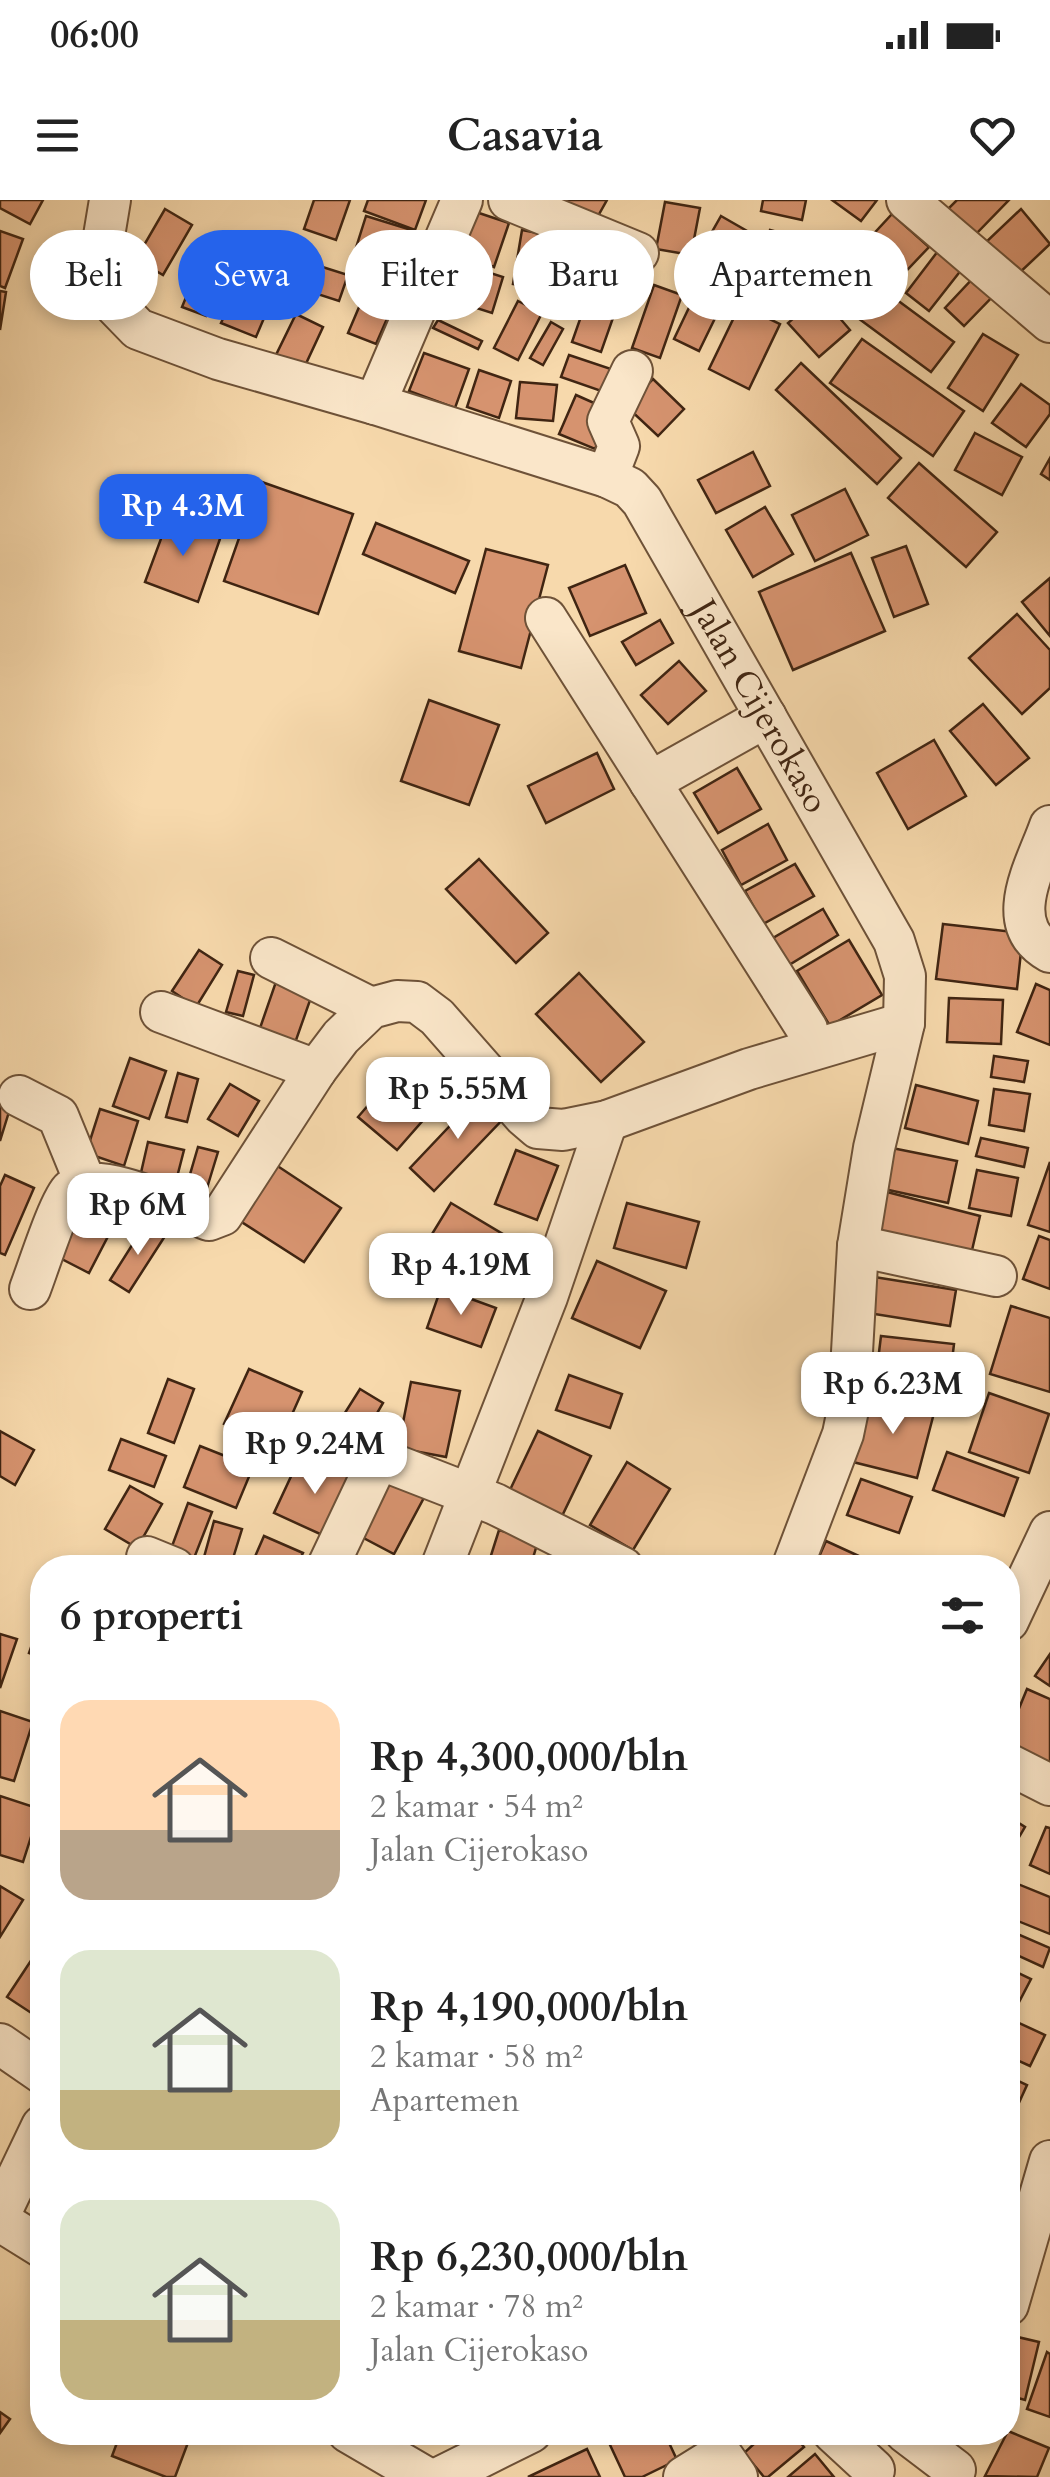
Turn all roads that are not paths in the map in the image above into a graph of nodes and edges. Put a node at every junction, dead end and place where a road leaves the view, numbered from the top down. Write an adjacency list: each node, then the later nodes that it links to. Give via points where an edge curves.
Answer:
1 (110, 200): 8 (street, Jalan Cijerokaso, via 102,248 105,295 138,329)
2 (462, 200): 8 (street)
3 (509, 200): 5 (street)
4 (907, 200): 6 (street)
5 (582, 230)
6 (1050, 322)
7 (632, 371): 9 (street, via 608,422 619,446)
8 (375, 404): 9 (street, Jalan Cijerokaso)
9 (608, 478): 11 (street, Jalan Cijerokaso, via 642,501)
10 (546, 618): 12 (street)
11 (766, 718): 12 (street); 18 (street, Jalan Cijerokaso, via 894,941 904,976)
12 (650, 782): 19 (street)
13 (1050, 826): 14 (street, via 1022,905 1031,936)
14 (1050, 952)
15 (271, 958): 16 (street)
16 (371, 1008): 20 (street); 22 (street, via 416,1002 437,1017 538,1128)
17 (161, 1012): 20 (street)
18 (904, 1023): 22 (street, via 749,1069); 24 (street, Jalan Cijerokaso)
19 (806, 1029)
20 (316, 1070): 23 (street, via 216,1218)
21 (20, 1096): 23 (street, via 58,1116)
22 (608, 1121): 27 (street)
23 (85, 1182): 26 (street, via 68,1191)
24 (858, 1246): 25 (street); 32 (street, Jalan Cijerokaso, via 844,1434)
25 (996, 1276)
26 (30, 1289)
27 (468, 1494): 29 (street, via 382,1462); 30 (street); 31 (street)
28 (1050, 1532): 33 (street)
29 (333, 1555)
30 (446, 1555)
31 (596, 1555)
32 (797, 1555)
33 (1020, 1595)
34 (0, 2044): 35 (street)
35 (30, 2065)
36 (30, 2151): 38 (street)
37 (1050, 2161): 41 (street)
38 (0, 2214)
39 (0, 2221): 40 (street)
40 (30, 2240)
41 (1020, 2264)
42 (370, 2445): 46 (street)
43 (506, 2445): 47 (street)
44 (880, 2445): 45 (street)
45 (928, 2458)
46 (425, 2477)
47 (441, 2477)
48 (684, 2477): 49 (street, via 721,2454)
49 (736, 2477)

